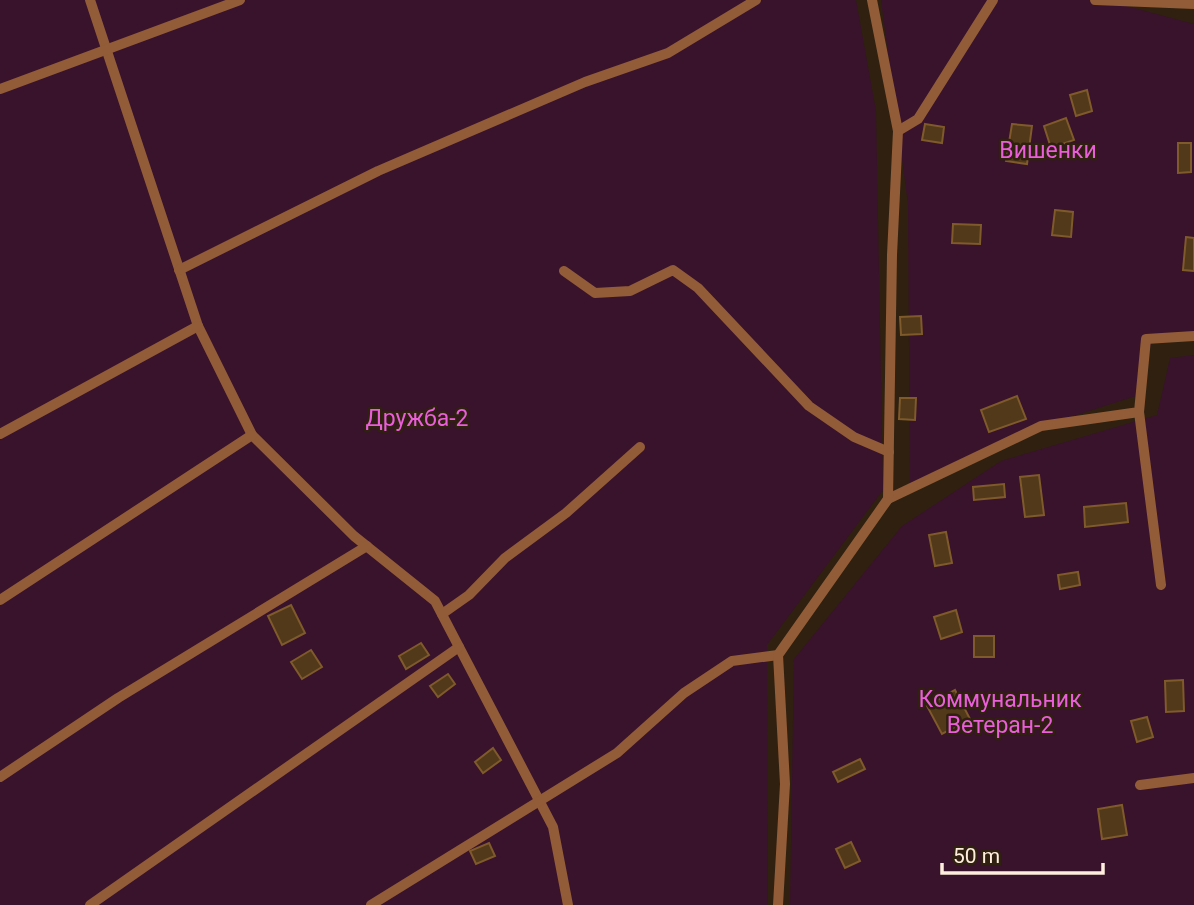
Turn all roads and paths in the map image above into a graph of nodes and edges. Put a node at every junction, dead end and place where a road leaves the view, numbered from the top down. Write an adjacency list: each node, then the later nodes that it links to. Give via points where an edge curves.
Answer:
1 (90, 0): 8 (lane)
2 (240, 0): 8 (lane)
3 (756, 0): 11 (lane, via 668,53 586,82 378,171)
4 (872, 0): 10 (lane)
5 (993, 0): 10 (lane, via 918,119)
6 (1095, 0): 7 (lane)
7 (1194, 4)
8 (107, 52): 9 (lane); 11 (lane)
9 (0, 89)
10 (898, 131): 19 (lane)
11 (179, 270): 13 (lane)
12 (564, 271): 19 (lane, via 595,293 631,291 673,270 698,288 809,406 854,437)
13 (198, 326): 16 (lane); 17 (lane)
14 (1194, 336): 15 (lane, via 1146,339)
15 (1139, 412): 20 (lane, via 1041,426); 22 (lane)
16 (0, 434)
17 (252, 435): 21 (lane); 23 (lane)
18 (640, 447): 24 (lane)
19 (889, 452): 20 (lane)
20 (888, 499): 26 (lane)
21 (367, 546): 24 (lane, via 435,601); 27 (lane, via 118,698)
22 (1161, 584)
23 (0, 600)
24 (442, 614): 25 (lane)
25 (459, 646): 30 (lane); 31 (lane)
26 (778, 655): 30 (lane, via 732,661 684,693 617,753); 34 (lane, via 785,784)
27 (0, 777)
28 (1194, 778): 29 (lane)
29 (1140, 785)
30 (540, 803): 32 (lane); 33 (lane, via 553,827)
31 (90, 905)
32 (371, 905)
33 (568, 905)
34 (778, 905)

